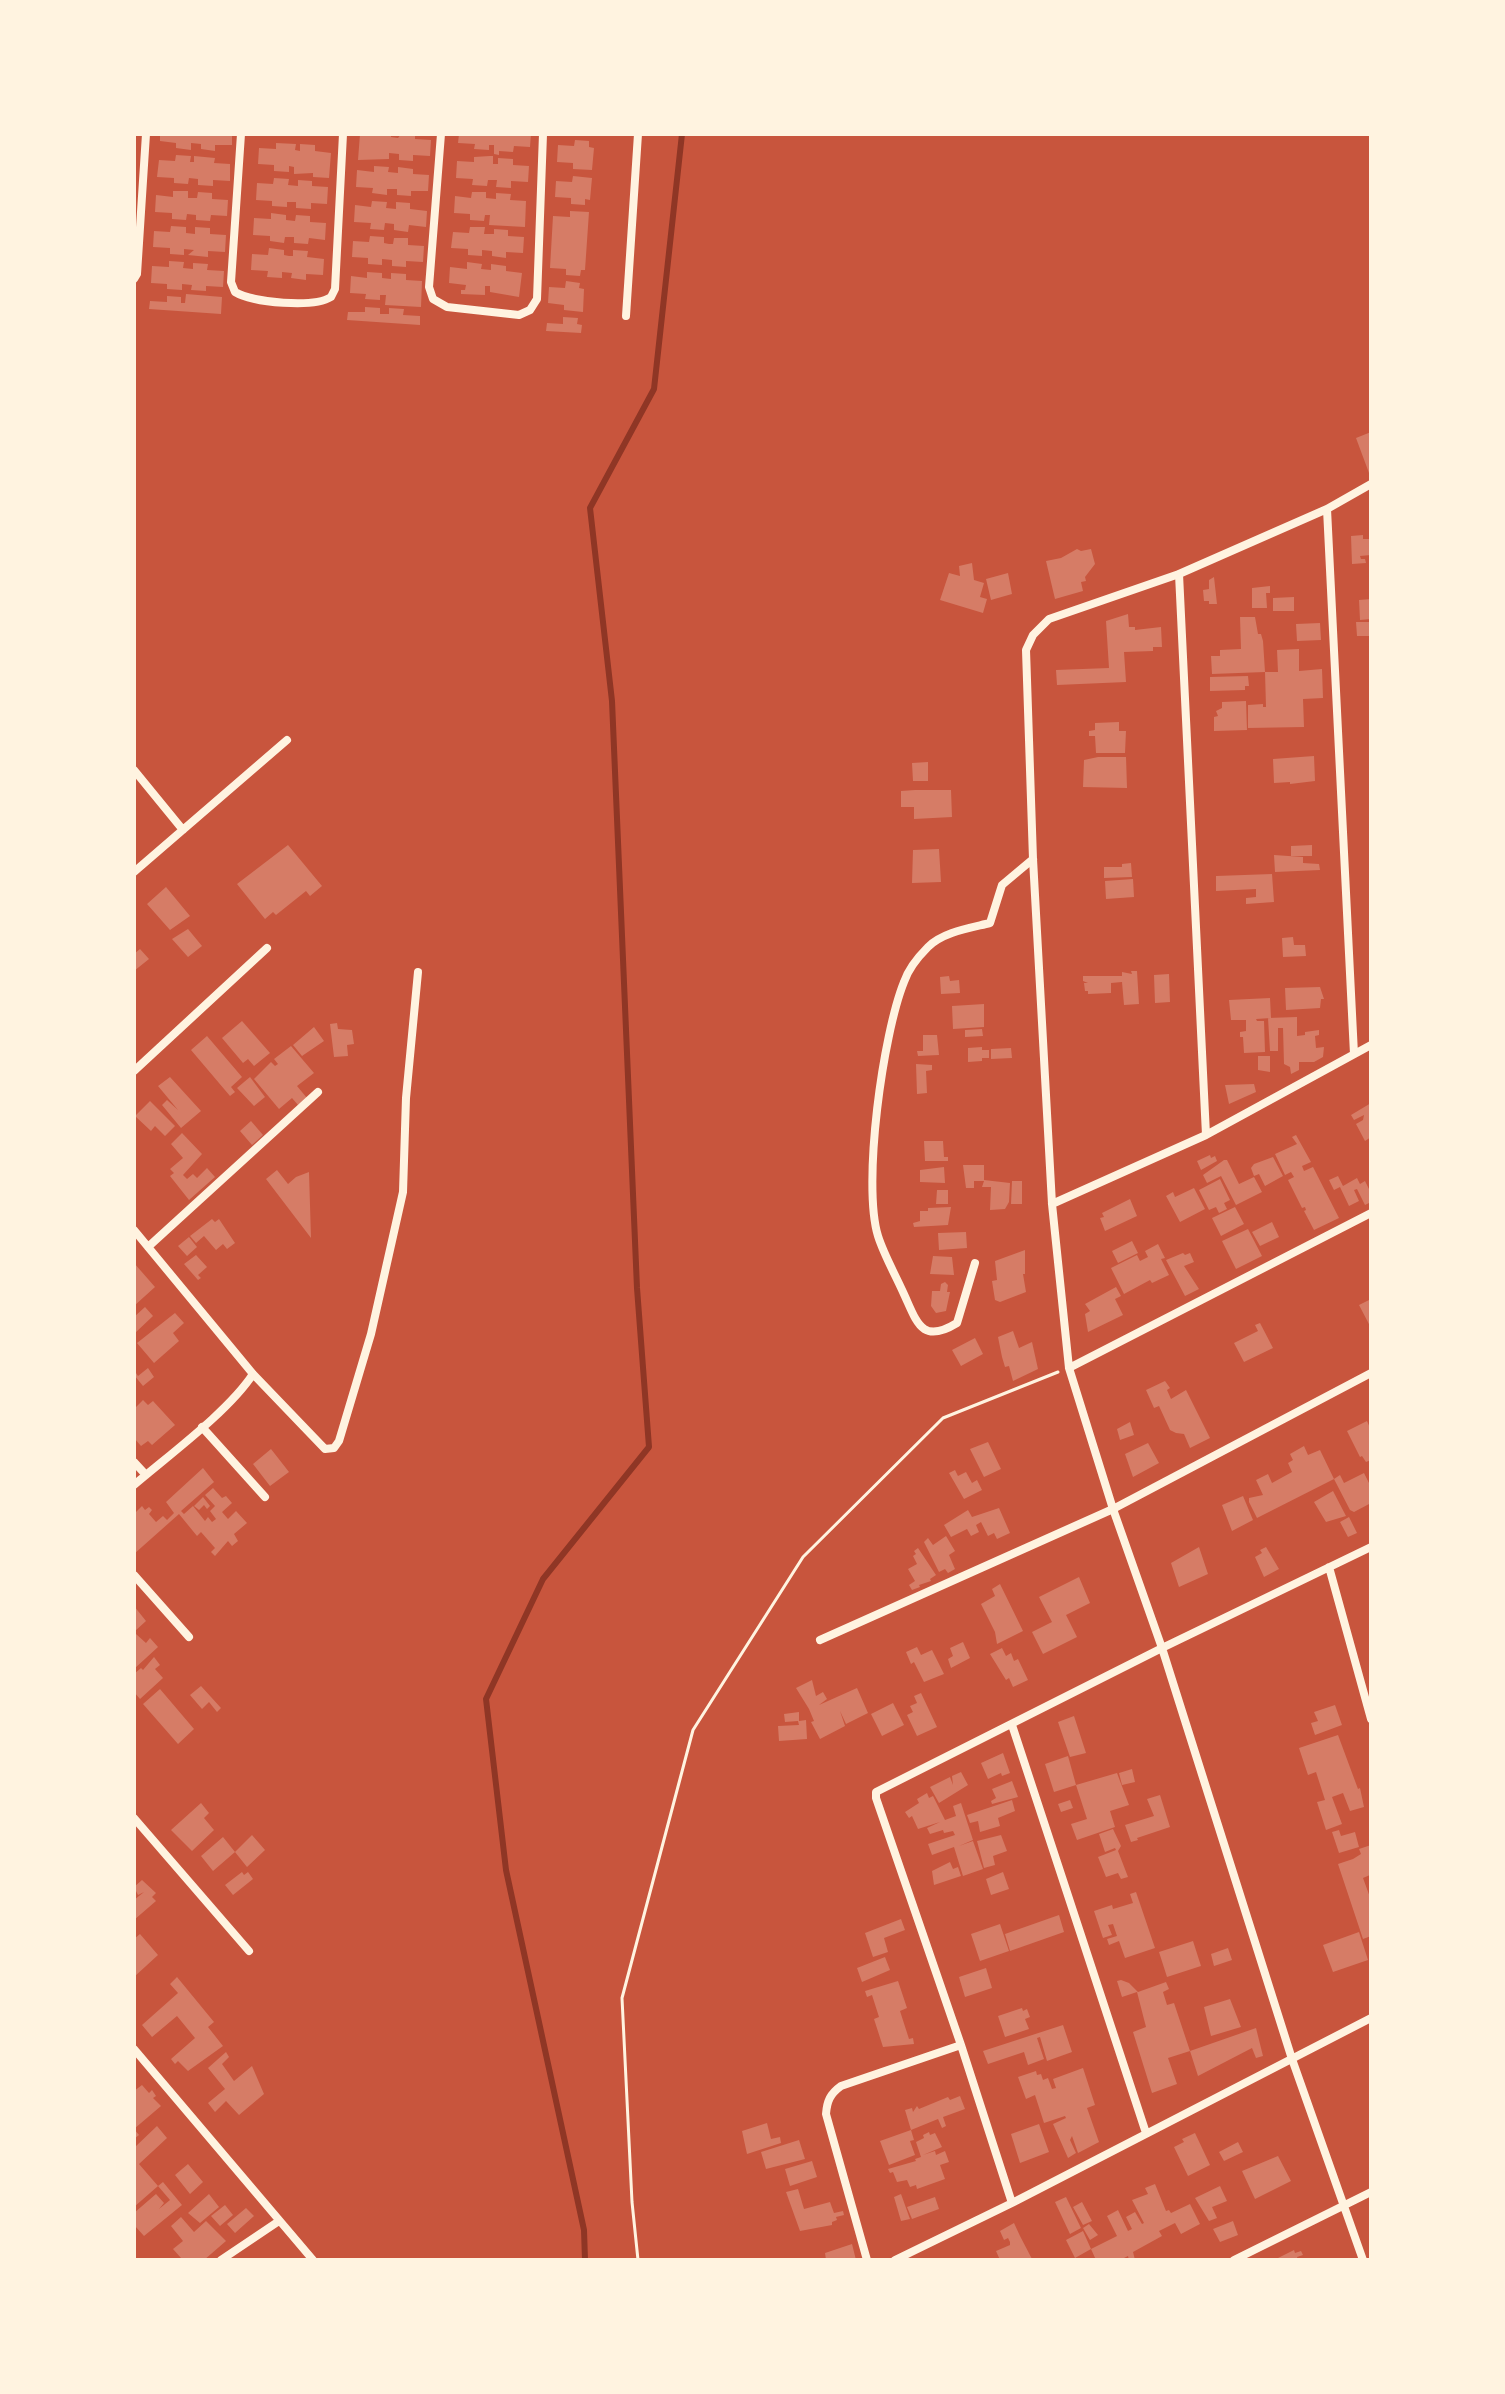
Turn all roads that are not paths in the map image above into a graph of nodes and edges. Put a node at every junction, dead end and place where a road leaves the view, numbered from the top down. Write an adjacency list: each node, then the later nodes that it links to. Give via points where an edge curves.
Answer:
1 (146, 134): 7 (street)
2 (241, 134): 3 (street, via 231,282 235,292 254,300 319,303 335,289)
3 (343, 134)
4 (441, 134): 5 (street, via 429,287 433,299 447,307 519,315 537,299)
5 (543, 134)
6 (638, 134): 8 (street)
7 (134, 279)
8 (626, 316)
9 (1371, 484): 10 (street)
10 (1327, 509): 11 (street); 20 (street)
11 (1179, 574): 15 (street, via 1049,619 1033,635 1026,650); 23 (street)
12 (287, 740): 14 (street)
13 (134, 770): 14 (street)
14 (183, 830): 16 (street)
15 (1033, 859): 24 (street); 28 (street, via 1002,885 990,923 940,938 905,978 894,1009 879,1099 872,1197 878,1236 916,1321 928,1332 941,1333 957,1323)
16 (134, 872)
17 (267, 948): 21 (street)
18 (418, 972): 31 (street, via 403,1192 371,1334 334,1448 325,1449)
19 (1371, 1045): 20 (street)
20 (1354, 1054): 23 (street)
21 (134, 1071)
22 (318, 1092): 27 (street)
23 (1206, 1135): 24 (street)
24 (1052, 1204): 29 (street)
25 (1371, 1213): 29 (street)
26 (134, 1230): 27 (street)
27 (148, 1247): 31 (street)
28 (975, 1263)
29 (1069, 1368): 37 (street)
30 (1371, 1373): 37 (street)
31 (253, 1374): 32 (street)
32 (202, 1427): 34 (street); 36 (street)
33 (134, 1462): 34 (street)
34 (146, 1475): 35 (street)
35 (134, 1485)
36 (265, 1497)
37 (1113, 1509): 42 (street); 43 (street)
38 (1371, 1547): 39 (street)
39 (1329, 1567): 43 (street); 44 (street)
40 (134, 1575): 41 (street)
41 (189, 1637)
42 (820, 1640)
43 (1162, 1648): 45 (street); 51 (street)
44 (1371, 1719)
45 (1012, 1725): 49 (street, via 879,1790 876,1798); 52 (street)
46 (134, 1818): 47 (street)
47 (249, 1951)
48 (1371, 2018): 51 (street)
49 (961, 2045): 54 (street); 59 (street, via 841,2086 827,2102)
50 (134, 2049): 56 (street)
51 (1292, 2059): 52 (street); 55 (street)
52 (1146, 2133): 54 (street)
53 (1371, 2192): 55 (street)
54 (1012, 2203): 60 (street)
55 (1345, 2205): 61 (street); 62 (street)
56 (279, 2221): 57 (street); 58 (street)
57 (221, 2260)
58 (313, 2260)
59 (867, 2260)
60 (895, 2260)
61 (1234, 2260)
62 (1363, 2260)

